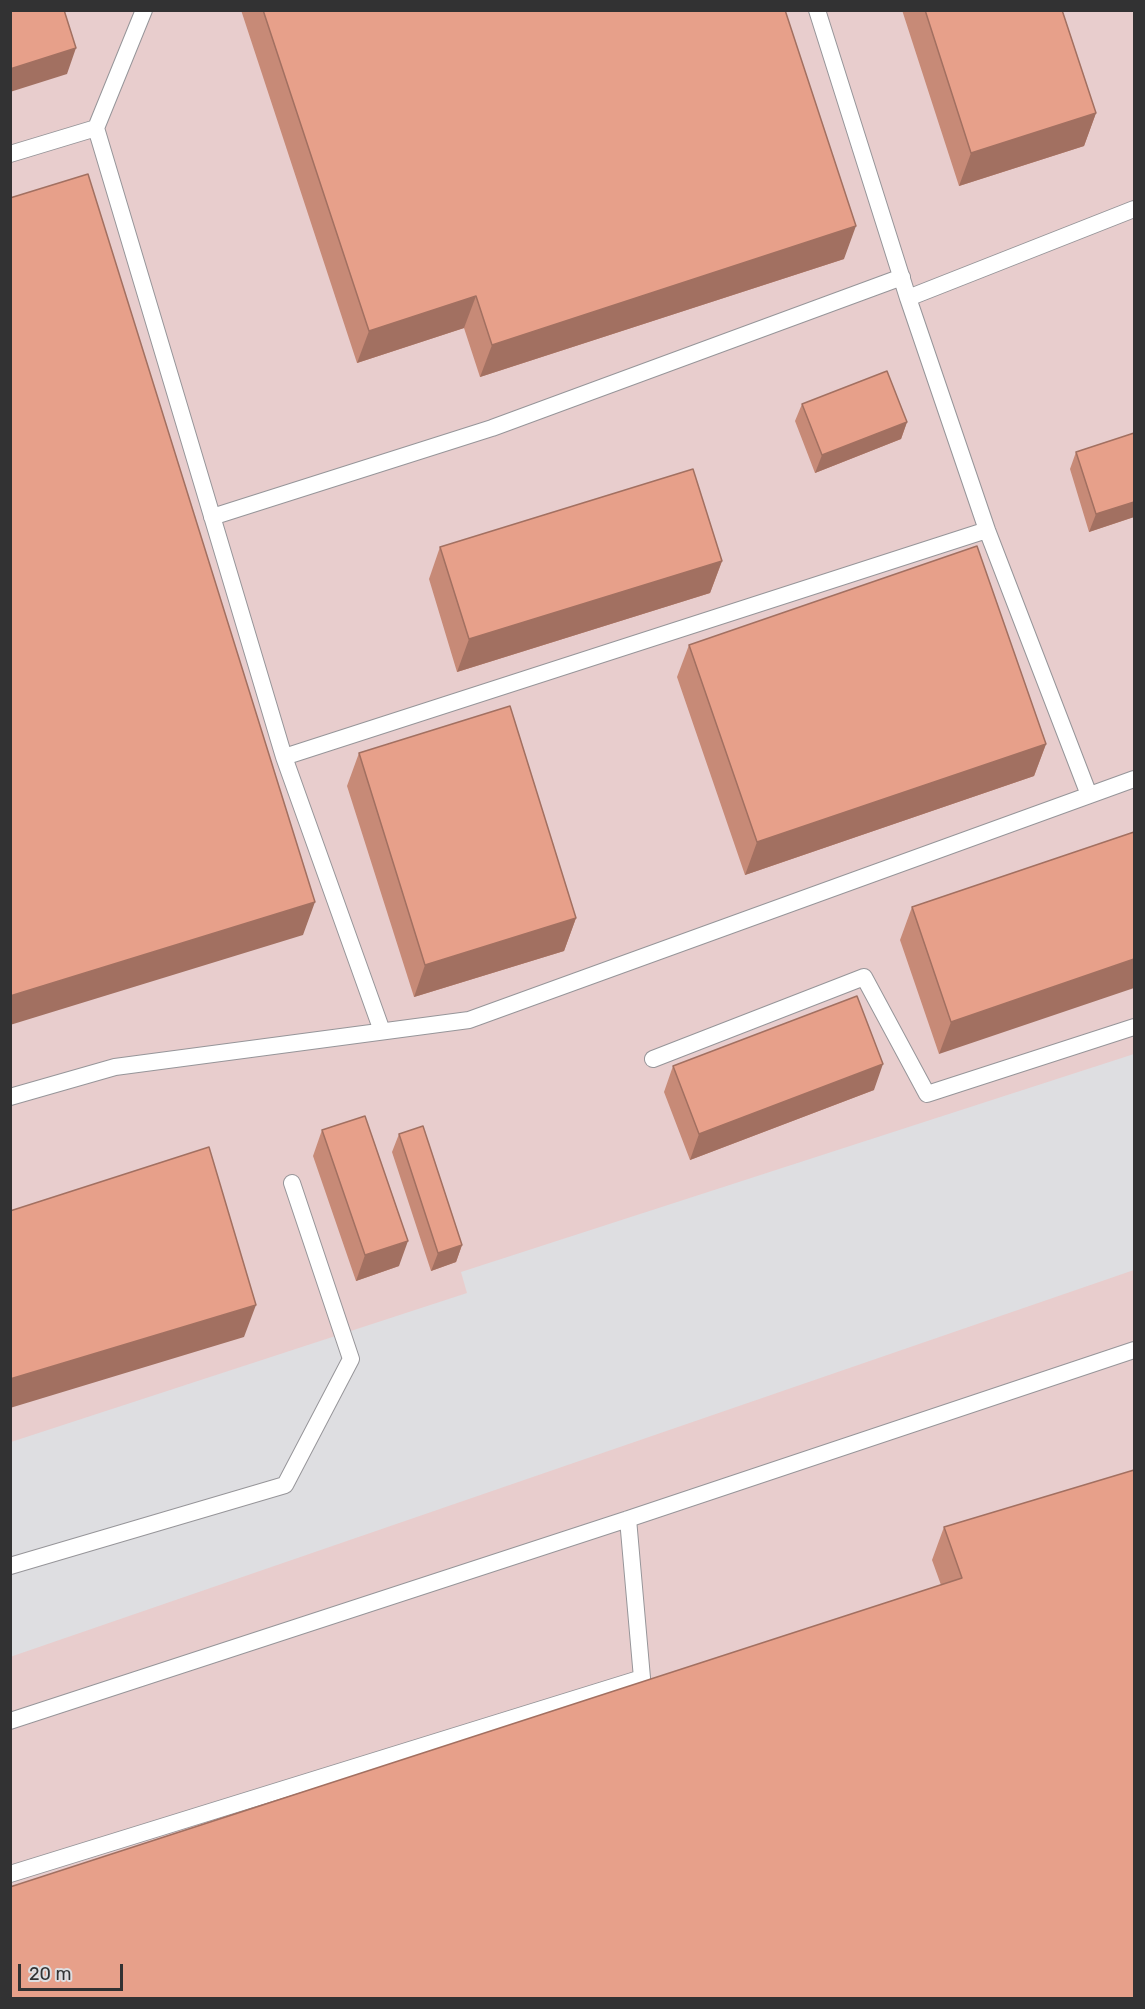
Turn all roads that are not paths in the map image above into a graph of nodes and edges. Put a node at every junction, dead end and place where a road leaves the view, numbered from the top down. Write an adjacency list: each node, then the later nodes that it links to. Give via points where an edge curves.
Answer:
1 (144, 10): 3 (lane)
2 (818, 10): 6 (lane)
3 (96, 128): 4 (lane); 8 (lane)
4 (10, 154)
5 (1134, 209): 7 (lane)
6 (902, 277): 7 (lane); 8 (lane, via 492,428)
7 (908, 297): 9 (lane)
8 (212, 517): 10 (lane)
9 (987, 530): 10 (lane); 12 (lane)
10 (284, 757): 14 (lane)
11 (1134, 779): 12 (lane)
12 (1089, 795): 14 (lane, via 470,1020)
13 (1134, 1027): 15 (lane, via 927,1094 864,976)
14 (382, 1032): 16 (lane, via 115,1066)
15 (653, 1059)
16 (10, 1097)
17 (292, 1183): 20 (lane, via 351,1359 285,1485)
18 (1134, 1350): 19 (lane)
19 (628, 1519): 21 (lane); 22 (lane, via 642,1678)
20 (10, 1566)
21 (10, 1721)
22 (10, 1874)

